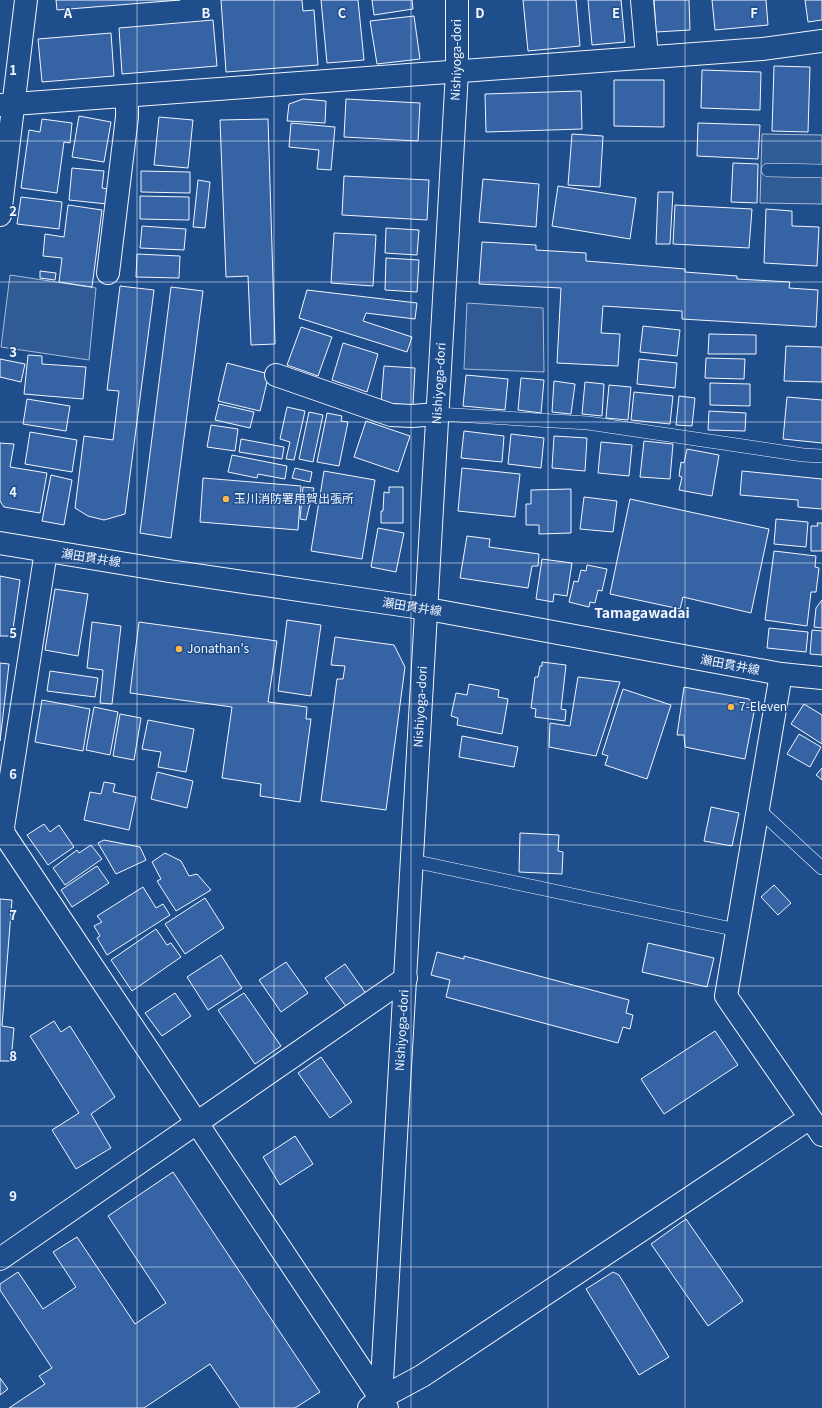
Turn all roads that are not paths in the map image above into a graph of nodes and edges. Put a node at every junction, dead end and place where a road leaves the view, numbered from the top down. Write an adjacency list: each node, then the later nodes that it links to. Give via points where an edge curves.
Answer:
1 (26, 0): 8 (street)
2 (456, 0): 6 (street, Nishiyoga-dori)
3 (642, 0): 5 (street)
4 (822, 41): 5 (street, via 762,49)
5 (647, 57): 6 (street)
6 (457, 72): 7 (street); 14 (street, Nishiyoga-dori)
7 (127, 97): 8 (street); 12 (street, via 127,118)
8 (7, 105): 11 (street)
9 (768, 170): 10 (lane)
10 (822, 171)
11 (0, 215)
12 (108, 273)
13 (276, 375): 14 (street, via 391,415)
14 (437, 414): 15 (lane, via 588,423); 18 (street, Nishiyoga-dori)
15 (822, 456)
16 (0, 543): 17 (street, 瀬田貫井線)
17 (46, 551): 18 (street, 瀬田貫井線); 22 (street)
18 (428, 608): 19 (street, 瀬田貫井線); 23 (street, Nishiyoga-dori)
19 (781, 674): 20 (street, 瀬田貫井線); 21 (street)
20 (822, 678)
21 (758, 809): 24 (lane); 25 (street)
22 (2, 835): 27 (street)
23 (413, 860): 25 (lane); 26 (street, Nishiyoga-dori)
24 (822, 868)
25 (737, 930): 28 (street, via 726,996)
26 (406, 978): 27 (street); 30 (street, Nishiyoga-dori)
27 (197, 1122): 29 (street); 30 (street)
28 (816, 1126): 30 (street)
29 (0, 1259)
30 (379, 1405)

